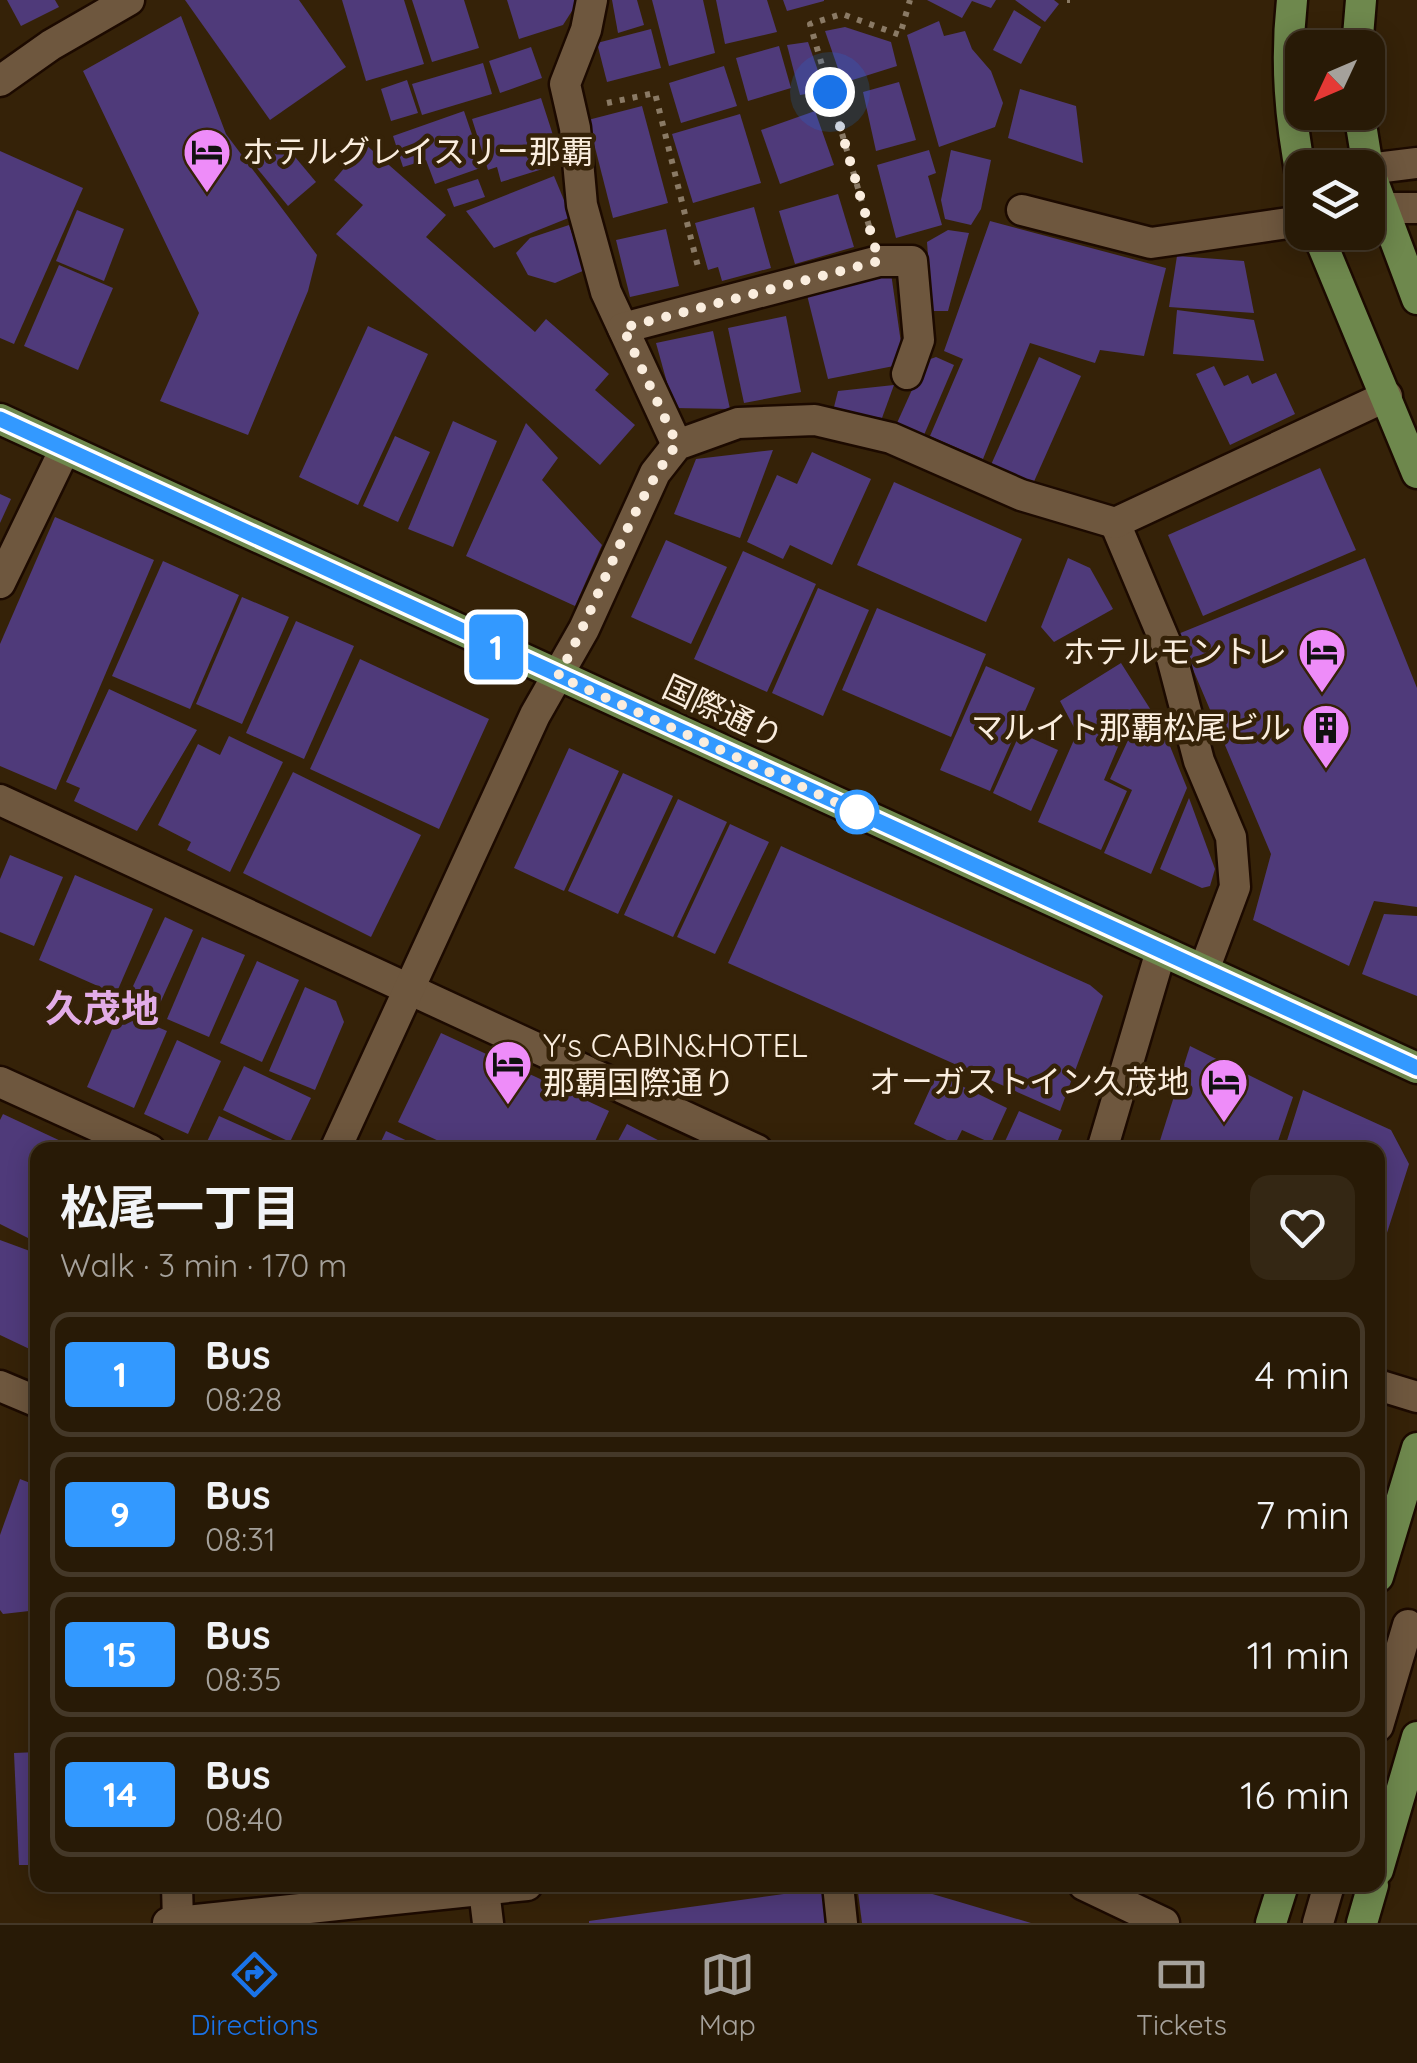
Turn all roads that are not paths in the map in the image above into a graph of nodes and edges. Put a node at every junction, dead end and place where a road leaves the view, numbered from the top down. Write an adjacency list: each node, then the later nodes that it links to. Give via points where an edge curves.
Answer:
1 (129, 0): 6 (street)
2 (592, 0): 17 (street, via 566,84 582,205)
3 (1292, 0): 7 (main road, via 1288,106)
4 (1361, 0): 5 (main road)
5 (1358, 30)
6 (0, 81)
7 (1296, 150)
8 (1417, 164): 9 (street)
9 (1385, 167)
10 (1385, 208): 11 (street)
11 (1417, 208)
12 (1022, 210): 13 (street, via 1151,243)
13 (1285, 223)
14 (1385, 230): 16 (main road)
15 (1325, 250): 19 (main road)
16 (1417, 299)
17 (623, 328): 18 (street, via 879,261 912,262 918,340); 21 (street)
18 (907, 374)
19 (1386, 396): 23 (main road); 24 (street)
20 (0, 419): 22 (main road, 国際通り)
21 (677, 444): 24 (street, via 738,424 815,420 890,438 1021,495); 26 (street, via 655,473)
22 (64, 449): 25 (street); 26 (main road, 国際通り)
23 (1417, 473)
24 (1115, 523): 29 (street, via 1172,658 1199,761 1231,837 1235,886)
25 (0, 583)
26 (558, 676): 28 (main road, 国際通り); 30 (street)
27 (0, 800): 30 (street)
28 (1161, 951): 29 (main road, 国際通り); 36 (street)
29 (1204, 970): 31 (main road, 国際通り)
30 (408, 988): 34 (street); 35 (street)
31 (1417, 1068)
32 (0, 1082): 33 (street)
33 (132, 1142)
34 (339, 1142)
35 (740, 1142)
36 (1104, 1142)
37 (0, 1386): 40 (street)
38 (1385, 1388): 39 (street)
39 (1417, 1398)
40 (30, 1399)
41 (1417, 1448): 42 (main road)
42 (1385, 1554)
43 (1408, 1624): 44 (street)
44 (1385, 1702)
45 (1417, 1737): 46 (main road)
46 (1385, 1846)
47 (176, 1892): 56 (street)
48 (424, 1892): 56 (street)
49 (484, 1892): 57 (street)
50 (839, 1892): 58 (street)
51 (1099, 1892): 59 (street)
52 (1281, 1892): 60 (main road)
53 (1327, 1892): 61 (street)
54 (1371, 1892): 62 (main road)
55 (168, 1923): 56 (street)
56 (178, 1923)
57 (488, 1923)
58 (842, 1923)
59 (1164, 1923)
60 (1271, 1923)
61 (1318, 1923)
62 (1362, 1923)

